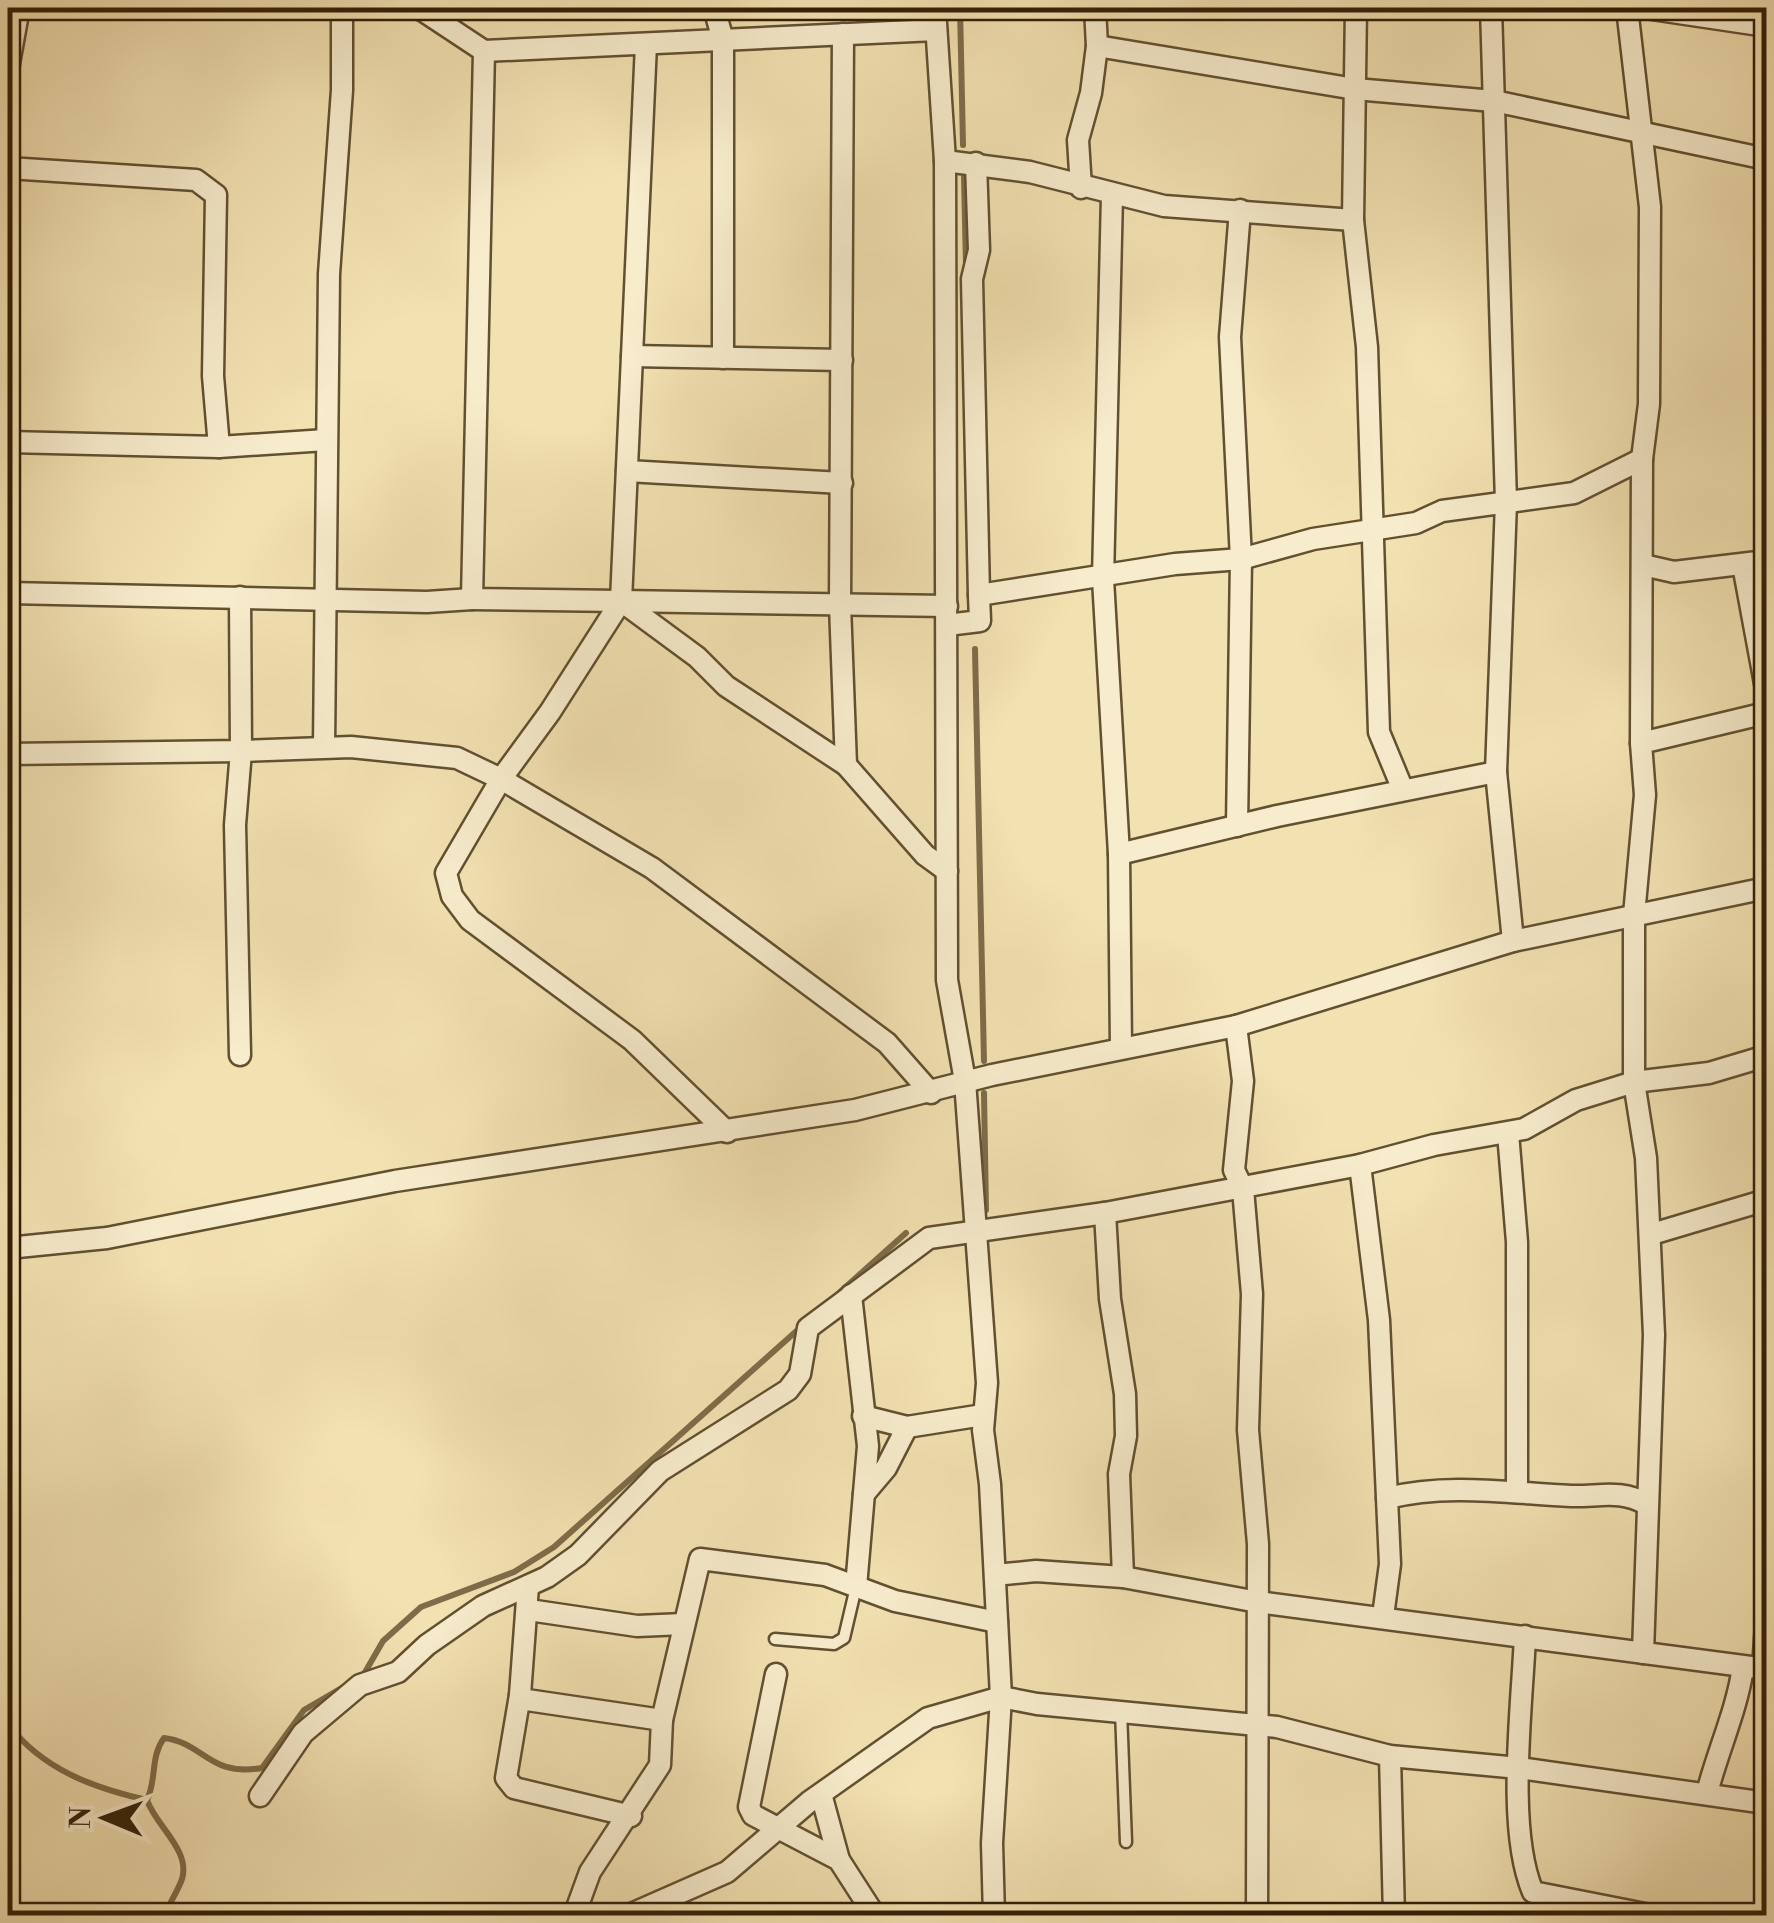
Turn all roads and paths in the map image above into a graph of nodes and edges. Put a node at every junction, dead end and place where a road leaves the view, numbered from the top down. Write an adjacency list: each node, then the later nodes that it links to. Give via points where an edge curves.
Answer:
1 (18, 8): 18 (street)
2 (342, 8): 33 (street)
3 (420, 8): 17 (street)
4 (714, 8): 14 (street)
5 (935, 8): 12 (street)
6 (1095, 8): 16 (street)
7 (1356, 8): 19 (street)
8 (1492, 8): 20 (street)
9 (1627, 8): 21 (street)
10 (1645, 8): 11 (street)
11 (1766, 26)
12 (936, 30): 13 (street); 23 (street)
13 (843, 34): 14 (street); 32 (street)
14 (723, 40): 15 (street); 31 (street)
15 (646, 44): 17 (street); 30 (street)
16 (1097, 46): 19 (street); 26 (street, via 1078,140)
17 (484, 51): 50 (street)
18 (8, 70)
19 (1355, 89): 20 (street); 29 (street)
20 (1494, 101): 21 (street); 39 (street)
21 (1638, 131): 22 (street); 36 (street, via 1650,207 1649,404)
22 (1766, 159)
23 (945, 161): 24 (street); 53 (street)
24 (976, 163): 26 (street); 47 (street)
25 (8, 168): 35 (street, via 196,180 216,196)
26 (1080, 188): 27 (street)
27 (1112, 195): 28 (street); 45 (street)
28 (1240, 210): 29 (street); 41 (street, via 1230,338)
29 (1353, 220): 40 (street, via 1367,347)
30 (632, 356): 31 (street); 37 (street)
31 (723, 358): 32 (street)
32 (842, 360): 38 (street)
33 (326, 440): 35 (street); 49 (street)
34 (8, 442): 35 (street)
35 (219, 447)
36 (1642, 459): 39 (street, via 1574,493); 43 (street)
37 (627, 472): 38 (street); 51 (street)
38 (842, 483): 52 (street)
39 (1506, 502): 40 (street); 61 (street)
40 (1372, 530): 41 (street); 63 (street, via 1379,732)
41 (1241, 560): 45 (street); 64 (street)
42 (1766, 560): 44 (street)
43 (1644, 564): 44 (street, via 1674,572); 56 (street)
44 (1743, 565): 54 (street)
45 (1102, 579): 47 (street); 65 (street)
46 (8, 594): 48 (street)
47 (979, 595): 53 (street, via 980,622)
48 (240, 597): 49 (street); 58 (street)
49 (326, 598): 50 (street); 57 (street)
50 (472, 599): 51 (street)
51 (621, 601): 52 (street); 60 (street, via 740,695); 62 (street)
52 (840, 605): 53 (street); 60 (street)
53 (946, 615): 66 (street)
54 (1766, 689)
55 (1766, 713): 56 (street)
56 (1641, 743): 68 (street, via 1645,795)
57 (324, 747): 58 (street); 62 (street, via 458,758)
58 (241, 750): 59 (street); 72 (street)
59 (8, 754)
60 (846, 765): 66 (street)
61 (1496, 772): 63 (street); 69 (street)
62 (501, 779): 76 (street, via 652,868 887,1043); 77 (street, via 446,874 452,896 470,920 632,1040)
63 (1402, 790): 64 (street)
64 (1237, 826): 65 (street)
65 (1119, 854): 71 (street)
66 (947, 871): 74 (street, via 949,1008)
67 (1766, 888): 68 (street)
68 (1634, 915): 69 (street); 75 (street)
69 (1513, 941): 70 (street)
70 (1236, 1026): 71 (street); 80 (street, via 1243,1081 1234,1170)
71 (1121, 1048): 74 (street)
72 (240, 1056)
73 (1766, 1056): 75 (street, via 1709,1073)
74 (965, 1082): 76 (street); 83 (street)
75 (1634, 1082): 78 (street, via 1576,1100); 84 (street)
76 (931, 1093): 77 (street)
77 (727, 1132): 85 (street, via 509,1162 107,1238)
78 (1508, 1133): 79 (street); 90 (street, via 1517,1242)
79 (1360, 1165): 80 (street); 92 (street, via 1379,1320)
80 (1243, 1189): 82 (street); 98 (street, via 1252,1294 1248,1430)
81 (1766, 1200): 84 (street)
82 (1105, 1212): 83 (street); 95 (street, via 1125,1394 1119,1474)
83 (976, 1229): 86 (street, via 930,1238); 87 (street)
84 (1652, 1234): 93 (street)
85 (8, 1248)
86 (851, 1295): 88 (street); 96 (street, via 808,1328 800,1374 788,1390 660,1471 578,1555)
87 (984, 1415): 89 (street); 94 (street)
88 (863, 1416): 89 (street); 91 (street)
89 (907, 1428): 91 (street)
90 (1517, 1490): 92 (street, via 1426,1488); 93 (street, via 1622,1493)
91 (864, 1494): 97 (street)
92 (1387, 1498): 100 (street, via 1390,1564)
93 (1646, 1504): 106 (street)
94 (994, 1575): 95 (street); 101 (street)
95 (1123, 1577): 98 (street)
96 (528, 1586): 99 (street); 118 (street, via 482,1606 398,1672 360,1685 302,1733)
97 (856, 1587): 101 (street); 102 (street, via 826,1575 700,1559); 105 (lane, via 844,1638 834,1644)
98 (1258, 1602): 100 (street); 113 (street)
99 (529, 1610): 102 (street, via 637,1626); 109 (street)
100 (1383, 1616): 104 (street)
101 (997, 1622): 110 (street)
102 (684, 1624): 112 (street)
103 (1766, 1625): 107 (street)
104 (1525, 1636): 106 (street); 115 (street)
105 (774, 1639)
106 (1643, 1653): 107 (street)
107 (1758, 1668): 116 (street, via 1724,1728)
108 (776, 1674): 121 (street, via 750,1807 753,1815)
109 (520, 1695): 112 (street); 120 (street, via 506,1778 514,1788)
110 (1001, 1696): 111 (street); 117 (street, via 928,1718); 127 (street)
111 (1120, 1710): 113 (street); 122 (lane)
112 (662, 1720): 120 (street, via 660,1765)
113 (1255, 1726): 114 (street); 128 (street)
114 (1390, 1756): 115 (street); 129 (street)
115 (1519, 1768): 116 (street); 130 (street, via 1523,1868 1534,1892)
116 (1707, 1793): 119 (street)
117 (821, 1794): 121 (street); 123 (street)
118 (260, 1796)
119 (1766, 1803)
120 (631, 1816): 124 (street, via 590,1872)
121 (782, 1827): 123 (street); 125 (street, via 727,1872)
122 (1126, 1842)
123 (839, 1860): 126 (street)
124 (574, 1916)
125 (627, 1916)
126 (875, 1916)
127 (994, 1916)
128 (1257, 1916)
129 (1394, 1916)
130 (1655, 1916)

